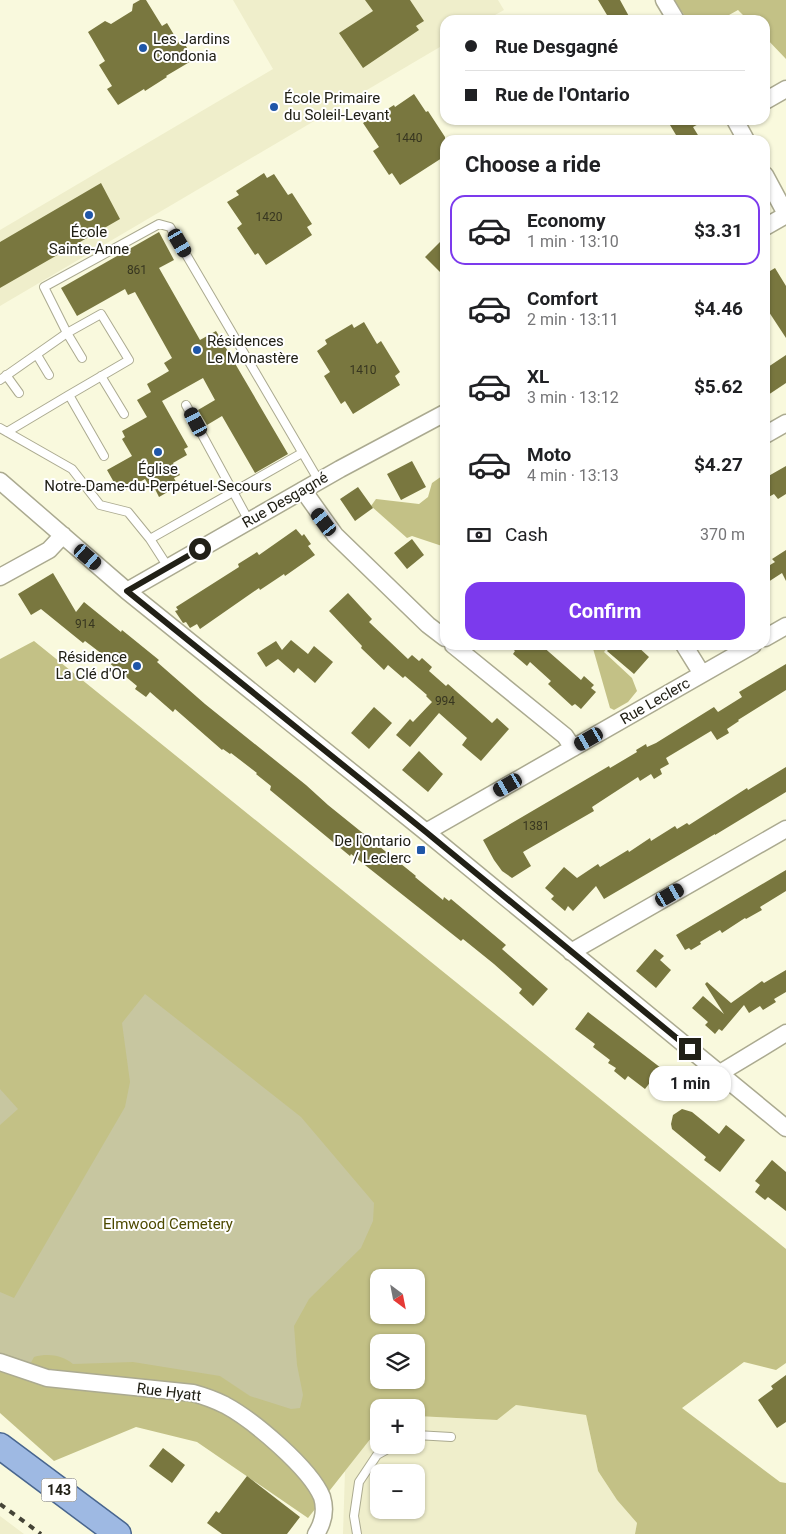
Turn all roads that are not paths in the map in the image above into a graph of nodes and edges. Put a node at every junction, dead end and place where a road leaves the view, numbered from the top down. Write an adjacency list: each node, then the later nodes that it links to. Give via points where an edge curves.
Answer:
1 (664, 0): 2 (street)
2 (673, 15)
3 (786, 89): 4 (street)
4 (770, 98)
5 (770, 185): 6 (street)
6 (786, 215): 7 (street)
7 (770, 224)
8 (67, 333): 9 (lane); 10 (lane); 12 (lane, via 101,314 129,360); 22 (lane, via 44,288 159,224 170,227)
9 (37, 354): 11 (lane); 13 (lane)
10 (82, 358)
11 (49, 375)
12 (101, 376): 15 (lane); 17 (lane)
13 (3, 378): 14 (lane)
14 (19, 393)
15 (69, 396): 20 (lane); 23 (lane)
16 (186, 405): 27 (lane)
17 (124, 414)
18 (440, 415): 25 (street, Rue Desgagné)
19 (786, 423): 21 (street)
20 (4, 430): 30 (lane, via 72,469 100,504 128,512)
21 (770, 432)
22 (302, 453): 25 (lane); 27 (lane)
23 (104, 456)
24 (0, 481): 29 (street)
25 (319, 481): 26 (street, Rue Desgagné)
26 (303, 490): 28 (street, Rue Desgagné); 35 (street, via 335,535)
27 (233, 493): 28 (lane); 30 (lane)
28 (248, 521): 31 (street, Rue Desgagné)
29 (63, 535): 32 (street, via 49,550); 33 (street)
30 (150, 539): 31 (lane)
31 (168, 567): 33 (street, Rue Desgagné)
32 (0, 577)
33 (127, 591): 43 (street)
34 (786, 626): 36 (street)
35 (440, 634)
36 (770, 635)
37 (459, 650): 41 (street, via 565,736)
38 (687, 650): 40 (street)
39 (744, 650): 40 (street, Rue Leclerc)
40 (702, 674): 41 (street, Rue Leclerc)
41 (573, 748): 43 (street, Rue Leclerc)
42 (786, 829): 44 (street)
43 (426, 832): 44 (street)
44 (571, 952): 46 (street)
45 (786, 1033): 46 (street)
46 (720, 1073): 47 (street)
47 (786, 1128)
48 (0, 1362): 54 (street, Rue Hyatt, via 47,1378 193,1393 226,1406 282,1448 314,1482 324,1510)
49 (425, 1436): 50 (lane)
50 (451, 1437)
51 (0, 1446): 53 (main road, 143)
52 (379, 1454): 55 (lane, via 359,1482 354,1516)
53 (118, 1534)
54 (316, 1534)
55 (357, 1534)

